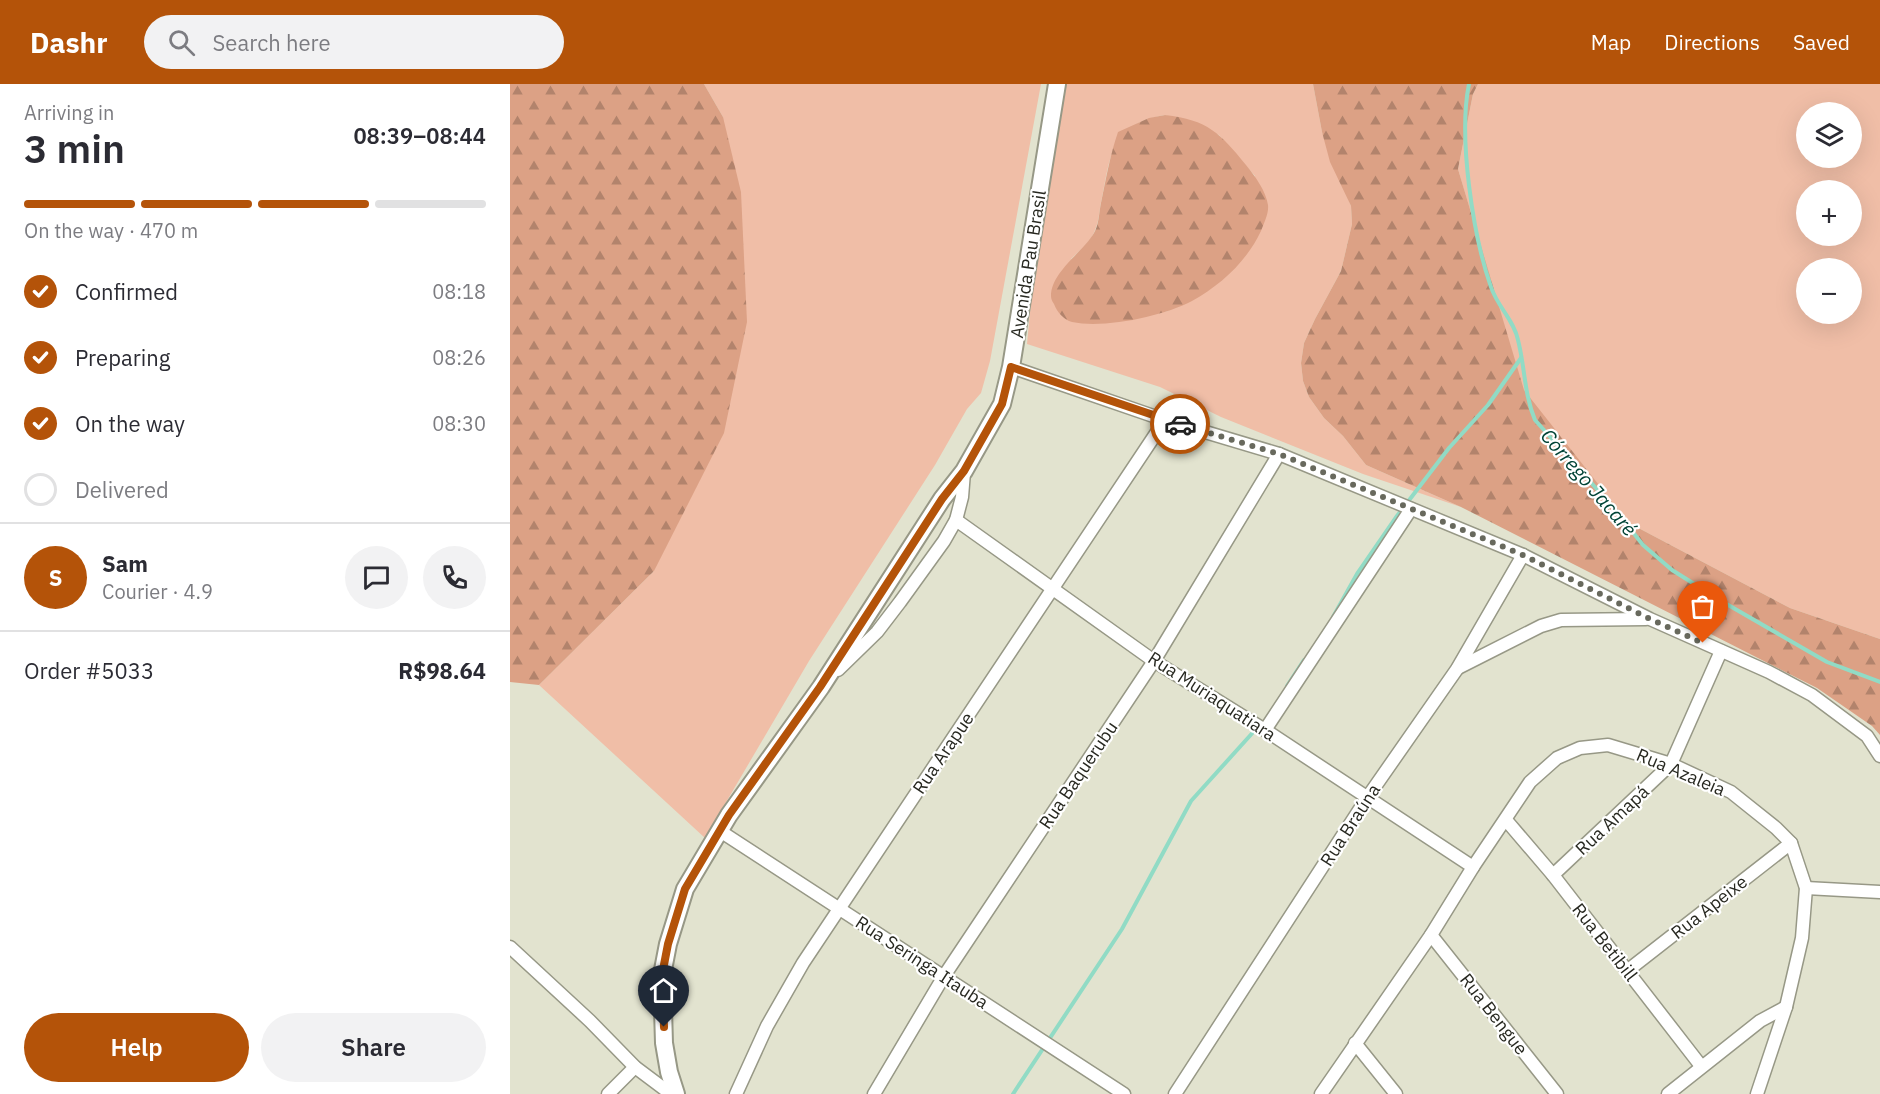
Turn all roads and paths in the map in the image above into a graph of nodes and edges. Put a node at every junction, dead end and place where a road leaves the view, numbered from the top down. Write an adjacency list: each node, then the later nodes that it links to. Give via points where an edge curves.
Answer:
1 (1057, 84): 2 (main road, Avenida Pau Brasil)
2 (1011, 367): 3 (street); 5 (main road, Avenida Pau Brasil, via 1002,404)
3 (1165, 420): 4 (street); 9 (street, Rua Arapue)
4 (1279, 454): 6 (street); 12 (street, Rua Baquerubu)
5 (964, 471): 7 (street, Avenida Pau Brasil); 14 (main road, Avenida Pau Brasil)
6 (1405, 507): 8 (street); 15 (street)
7 (956, 520): 9 (street, Rua Muriaquatiara); 14 (street, Avenida Pau Brasil, via 883,624)
8 (1523, 555): 10 (street); 13 (street, Rua Braúna)
9 (1053, 589): 12 (street, Rua Muriaquatiara); 26 (street, Rua Arapue)
10 (1650, 619): 11 (street); 13 (street, via 1561,620 1541,626)
11 (1721, 651): 16 (street, via 1812,695 1867,736); 17 (street)
12 (1154, 661): 15 (street, Rua Muriaquatiara); 30 (street, Rua Baquerubu)
13 (1457, 669): 18 (street, Rua Braúna)
14 (820, 687): 20 (main road, Avenida Pau Brasil)
15 (1260, 726): 18 (street, Rua Muriaquatiara)
16 (1880, 756)
17 (1671, 764): 19 (street, Rua Azaleia, via 1608,745 1580,748 1557,758 1530,782); 21 (street, Rua Azaleia, via 1731,792); 23 (street, Rua Amapá)
18 (1367, 798): 22 (street, Rua Muriaquatiara); 41 (street, Rua Braúna)
19 (1506, 820): 22 (street, Rua Azaleia); 23 (street, Rua Betibill)
20 (720, 831): 26 (street, Rua Seringa Itauba); 37 (main road, Avenida Pau Brasil, via 685,889 662,975 664,1043)
21 (1791, 843): 24 (street, Rua Azaleia); 29 (street, Rua Apeixe)
22 (1473, 867): 27 (street, Rua Azaleia)
23 (1552, 876): 29 (street, Rua Betibill)
24 (1806, 888): 25 (street); 31 (street, Rua Azaleia, via 1802,938)
25 (1880, 892)
26 (838, 908): 30 (street, Rua Seringa Itauba); 38 (street, Rua Arapue, via 767,1026)
27 (1431, 935): 32 (street, Rua Azaleia); 44 (street, Rua Bengue)
28 (510, 947): 34 (street)
29 (1627, 970): 33 (street, Rua Betibill)
30 (944, 976): 39 (street, Rua Baquerubu); 40 (street, Rua Seringa Itauba)
31 (1786, 1007): 33 (street, via 1760,1021); 46 (street, Rua Azaleia)
32 (1355, 1043): 42 (street, Rua Azaleia); 43 (street)
33 (1701, 1066): 45 (street)
34 (635, 1067): 35 (street); 36 (street)
35 (608, 1094)
36 (671, 1094)
37 (676, 1094)
38 (736, 1094)
39 (874, 1094)
40 (1124, 1094)
41 (1175, 1094)
42 (1321, 1094)
43 (1396, 1094)
44 (1557, 1094)
45 (1668, 1094)
46 (1757, 1094)

